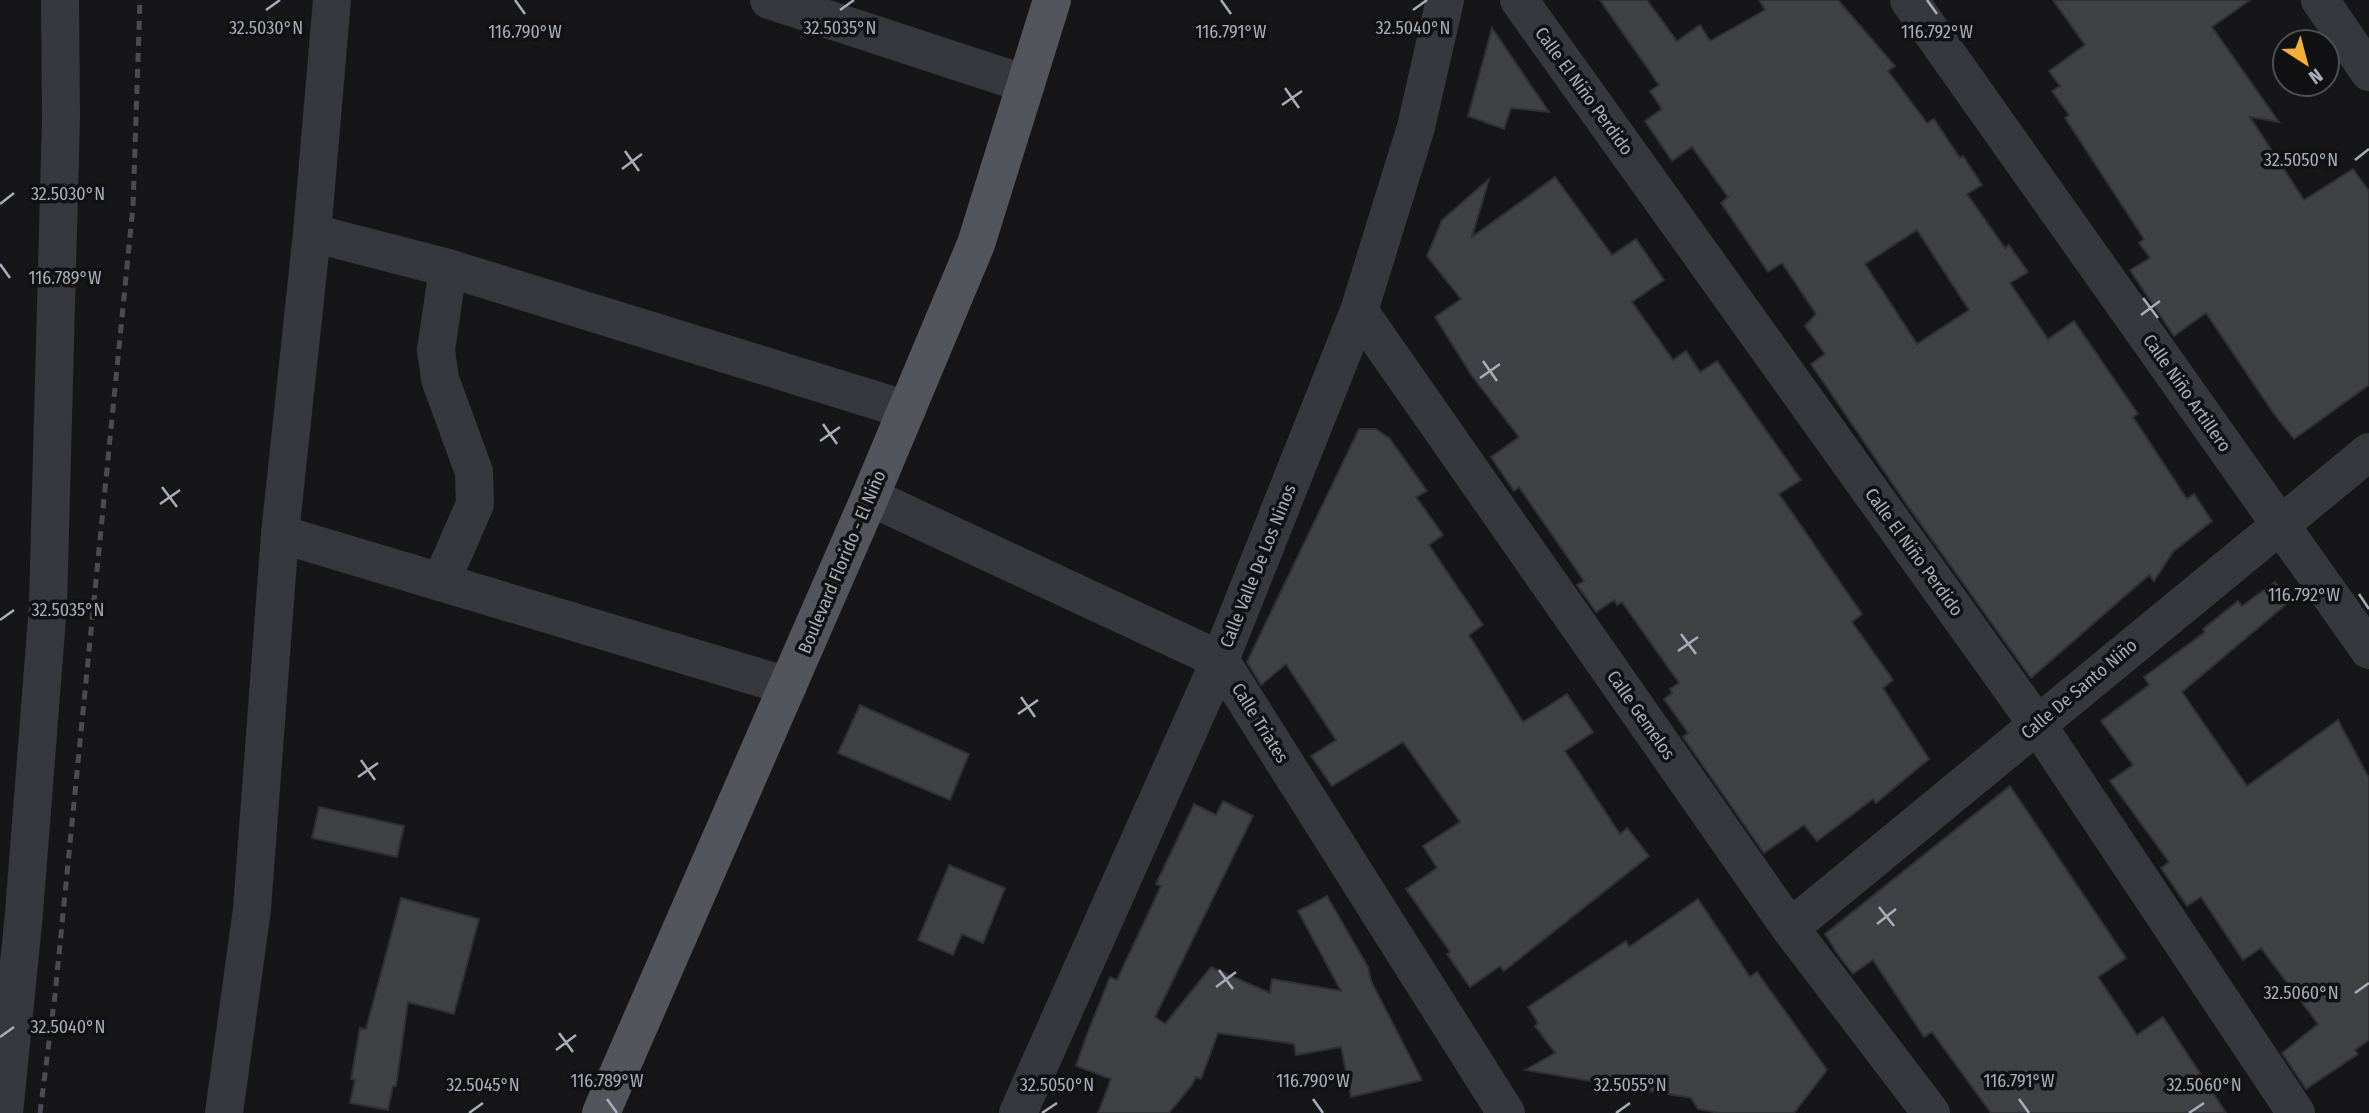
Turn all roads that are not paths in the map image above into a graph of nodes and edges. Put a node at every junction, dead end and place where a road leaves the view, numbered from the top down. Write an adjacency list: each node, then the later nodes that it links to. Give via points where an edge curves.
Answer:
1 (60, 0): 25 (street, via 48,605)
2 (331, 0): 11 (street)
3 (769, 0): 10 (street)
4 (1052, 0): 10 (main road, Boulevard Florido - El Niño)
5 (1445, 0): 13 (street, Calle Valle De Los Ninos, via 1416,127)
6 (1519, 0): 23 (street, Calle El Niño Perdido)
7 (2319, 0): 9 (street)
8 (1913, 2): 17 (street, Calle Niño Artillero)
9 (2364, 55)
10 (1026, 84): 14 (main road, Boulevard Florido - El Niño, via 976,244)
11 (312, 233): 12 (street); 18 (street)
12 (448, 268): 14 (street); 19 (street, via 436,350 440,379 474,472 475,504)
13 (1359, 311): 21 (street, Calle Valle De Los Ninos); 24 (street, Calle Gemelos)
14 (907, 410): 16 (main road, Boulevard Florido - El Niño)
15 (2369, 452): 17 (street, Calle De Santo Niño)
16 (870, 497): 21 (street); 22 (main road, Boulevard Florido - El Niño)
17 (2280, 523): 20 (street, Calle Niño Artillero); 23 (street, Calle De Santo Niño)
18 (280, 534): 19 (street); 26 (street, via 252,909)
19 (441, 582): 22 (street)
20 (2369, 650)
21 (1220, 660): 28 (street, Calle Valle De Los Ninos); 29 (street, Calle Triates)
22 (788, 686): 27 (main road, Boulevard Florido - El Niño)
23 (2037, 724): 24 (street, Calle De Santo Niño); 31 (street, Calle El Niño Perdido)
24 (1790, 928): 30 (street, Calle Gemelos)
25 (4, 1113)
26 (224, 1113)
27 (601, 1113)
28 (1018, 1113)
29 (1506, 1113)
30 (1931, 1113)
31 (2296, 1113)

